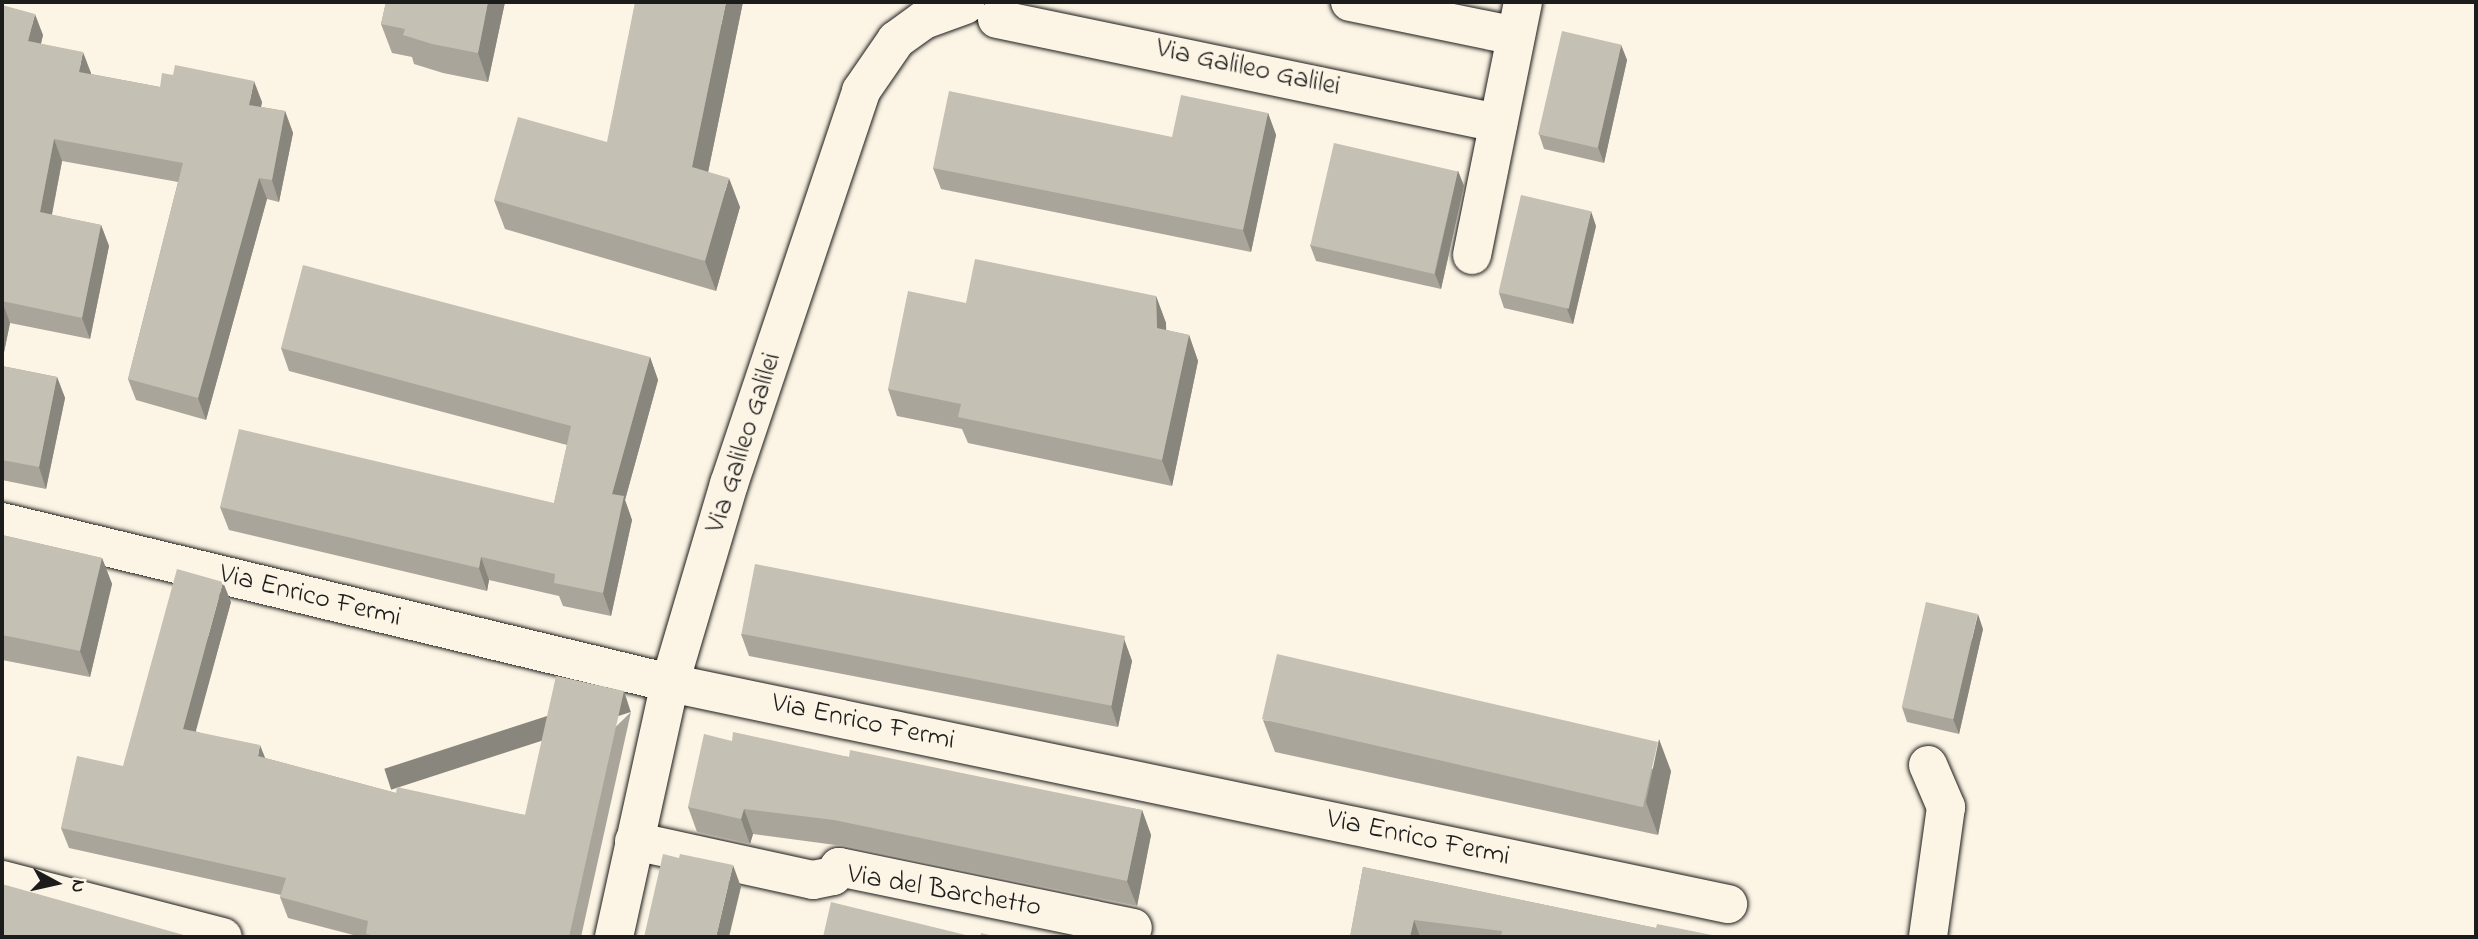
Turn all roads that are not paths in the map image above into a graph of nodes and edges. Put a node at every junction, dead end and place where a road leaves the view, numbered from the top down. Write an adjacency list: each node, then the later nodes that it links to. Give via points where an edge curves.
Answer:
1 (1035, 2): 3 (street, Via Galileo Galilei, via 1012,17)
2 (1350, 2): 4 (street)
3 (975, 8): 5 (street, Via Galileo Galilei); 8 (street, Via Galileo Galilei, via 924,20 896,40 861,91 729,484)
4 (1519, 19): 5 (street)
5 (1498, 123): 6 (street)
6 (1472, 255)
7 (2, 522): 8 (street, Via Enrico Fermi)
8 (670, 683): 10 (street, Via Galileo Galilei); 12 (street, Via Enrico Fermi)
9 (1927, 765): 16 (street, via 1946,807)
10 (634, 841): 13 (street, Via del Barchetto, via 813,880 833,876 839,867); 15 (street, Via Galileo Galilei)
11 (2, 880): 14 (street)
12 (1728, 904)
13 (1133, 928)
14 (223, 937)
15 (614, 937)
16 (1928, 937)

